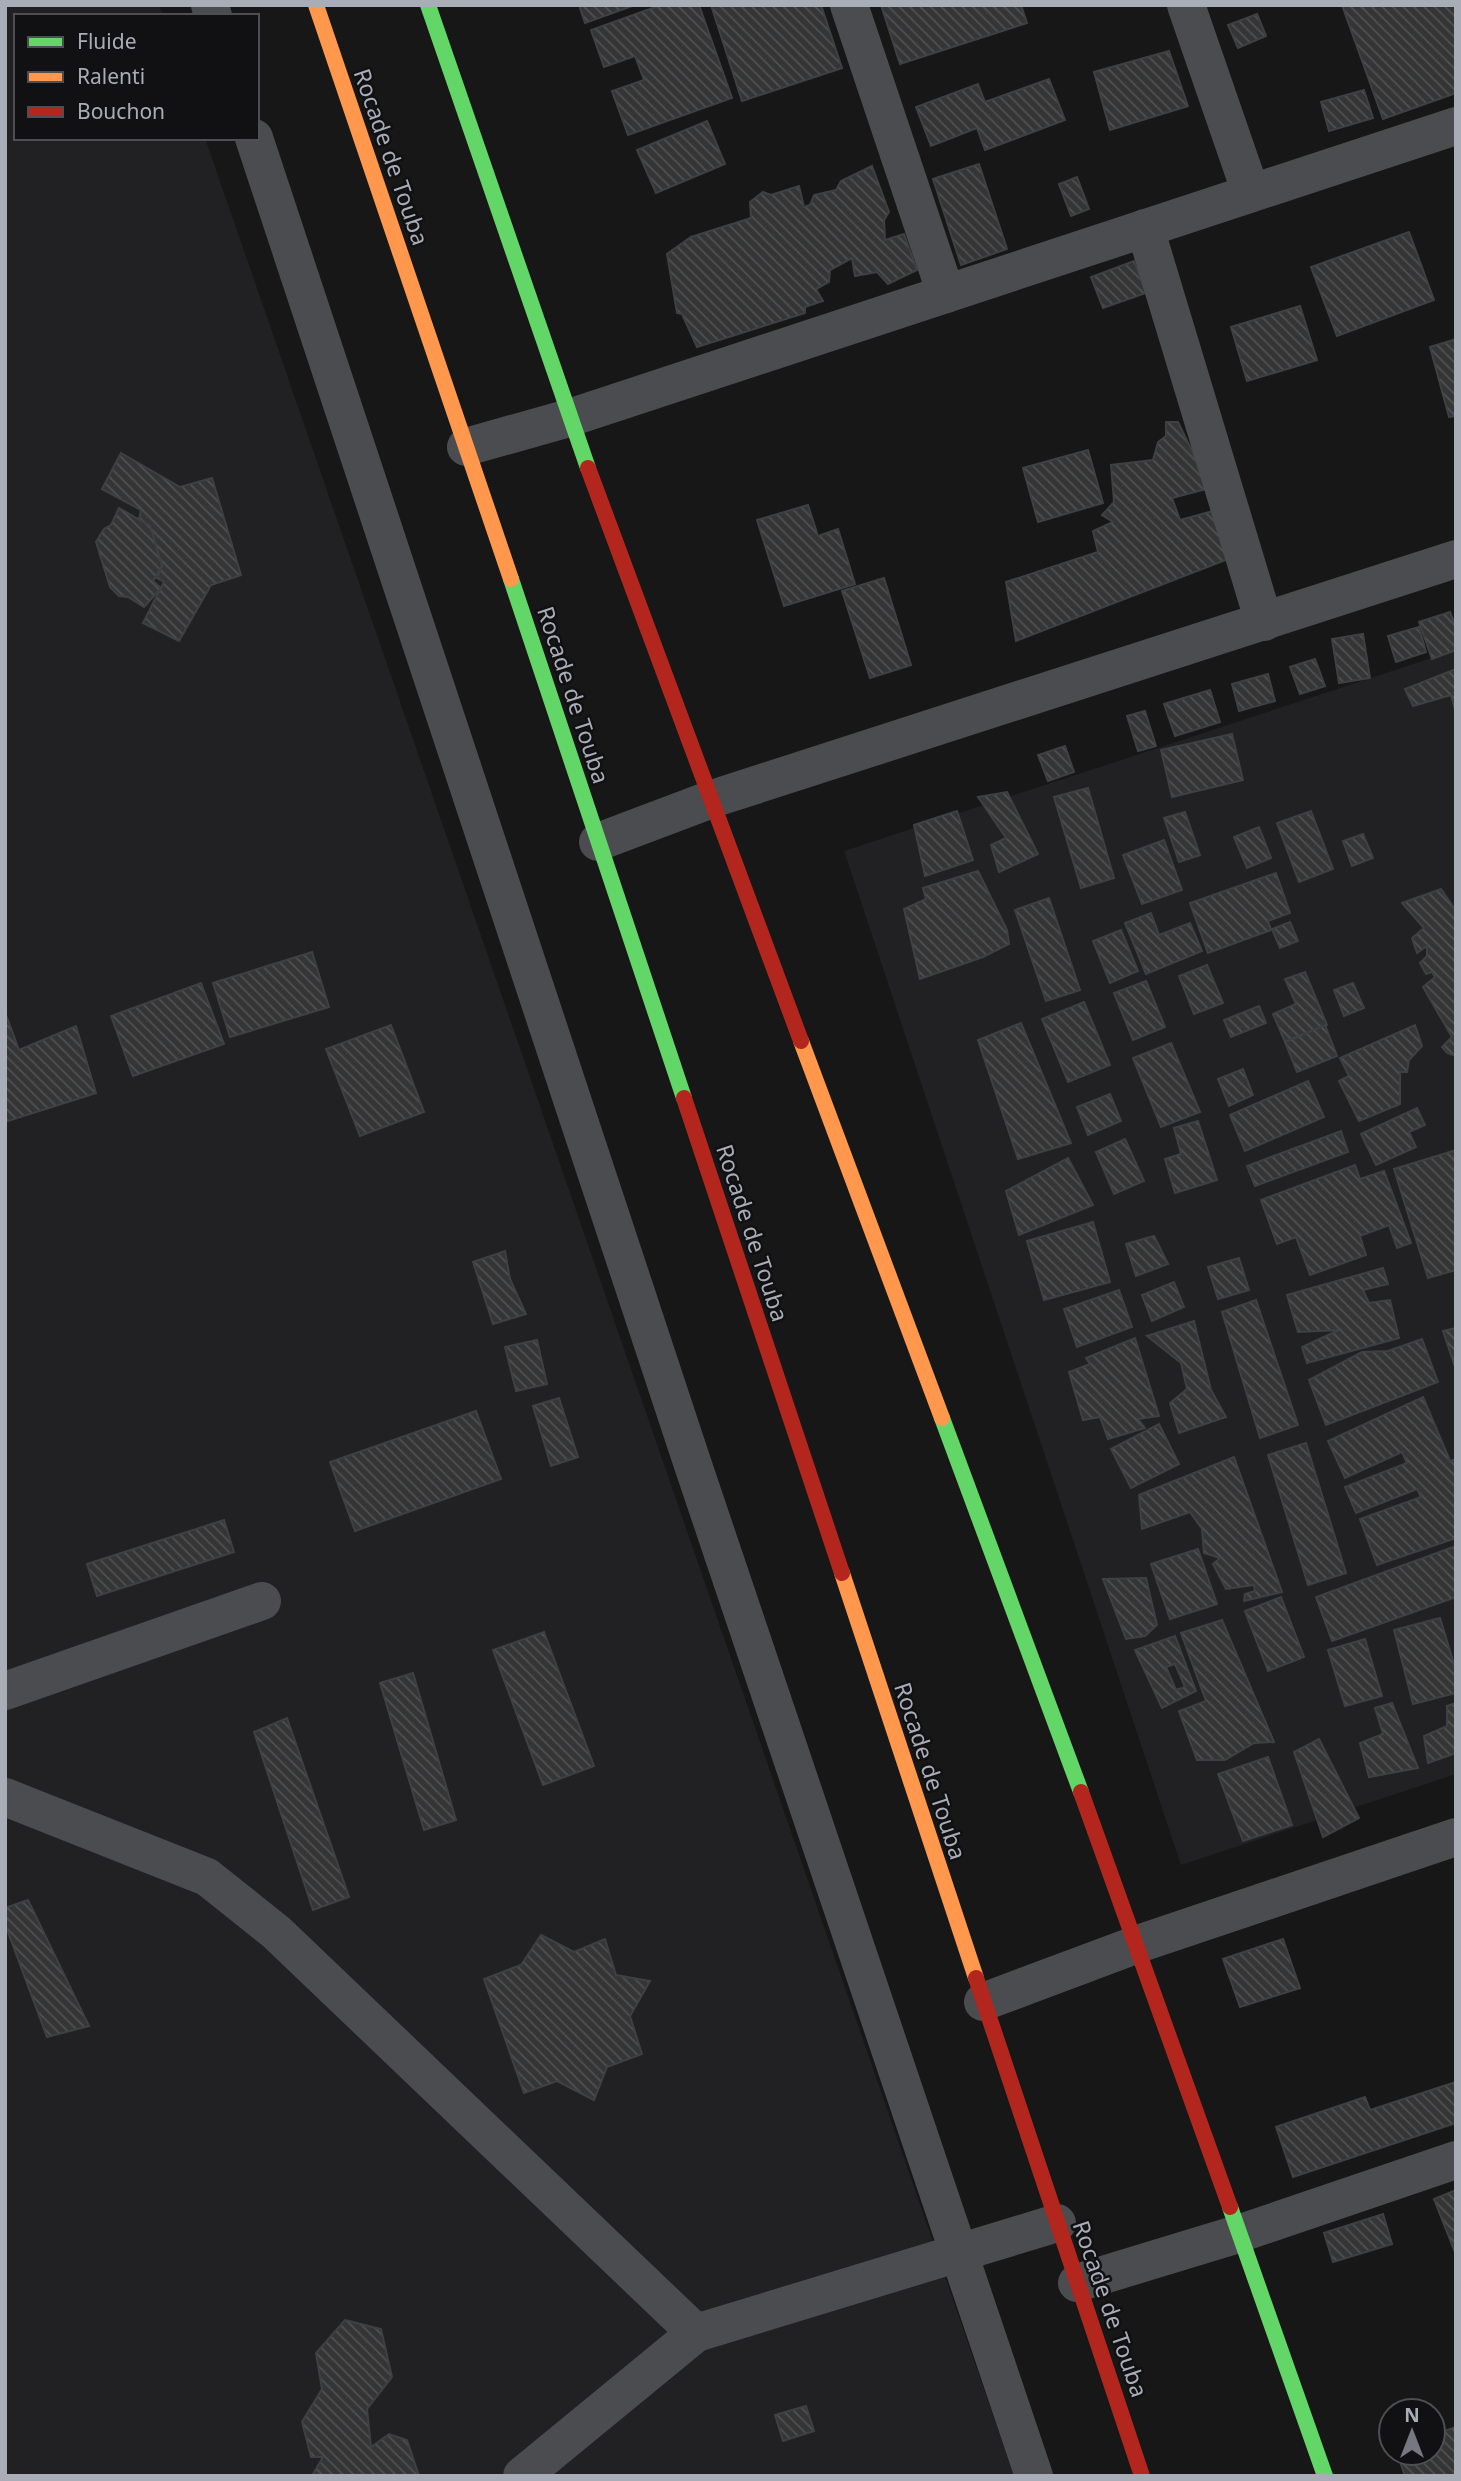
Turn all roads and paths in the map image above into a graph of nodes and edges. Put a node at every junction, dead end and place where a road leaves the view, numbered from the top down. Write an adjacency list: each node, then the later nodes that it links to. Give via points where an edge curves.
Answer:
1 (316, 5): 11 (street, Rocade de Touba)
2 (428, 5): 10 (street)
3 (849, 5): 9 (street)
4 (1186, 5): 7 (street)
5 (1456, 126): 7 (street)
6 (255, 140): 25 (street)
7 (1251, 193): 8 (street)
8 (1144, 228): 9 (street); 13 (street)
9 (946, 294): 10 (street)
10 (569, 418): 11 (street); 14 (street)
11 (466, 447): 15 (street, Rocade de Touba)
12 (1456, 559): 13 (street)
13 (1264, 622): 14 (street)
14 (712, 799): 15 (street); 20 (street)
15 (598, 842): 21 (street, Rocade de Touba)
16 (262, 1601): 17 (street)
17 (5, 1692)
18 (5, 1797): 27 (street, via 206,1877 276,1932)
19 (1456, 1837): 20 (street)
20 (1138, 1944): 21 (street); 24 (street)
21 (982, 2002): 23 (street, Rocade de Touba)
22 (1456, 2160): 24 (street)
23 (1057, 2223): 25 (street); 26 (street, Rocade de Touba)
24 (1238, 2234): 26 (street); 31 (street)
25 (958, 2252): 27 (street); 29 (street)
26 (1077, 2283): 30 (street, Rocade de Touba)
27 (696, 2333): 28 (street)
28 (522, 2476)
29 (1034, 2476)
30 (1142, 2476)
31 (1325, 2476)

